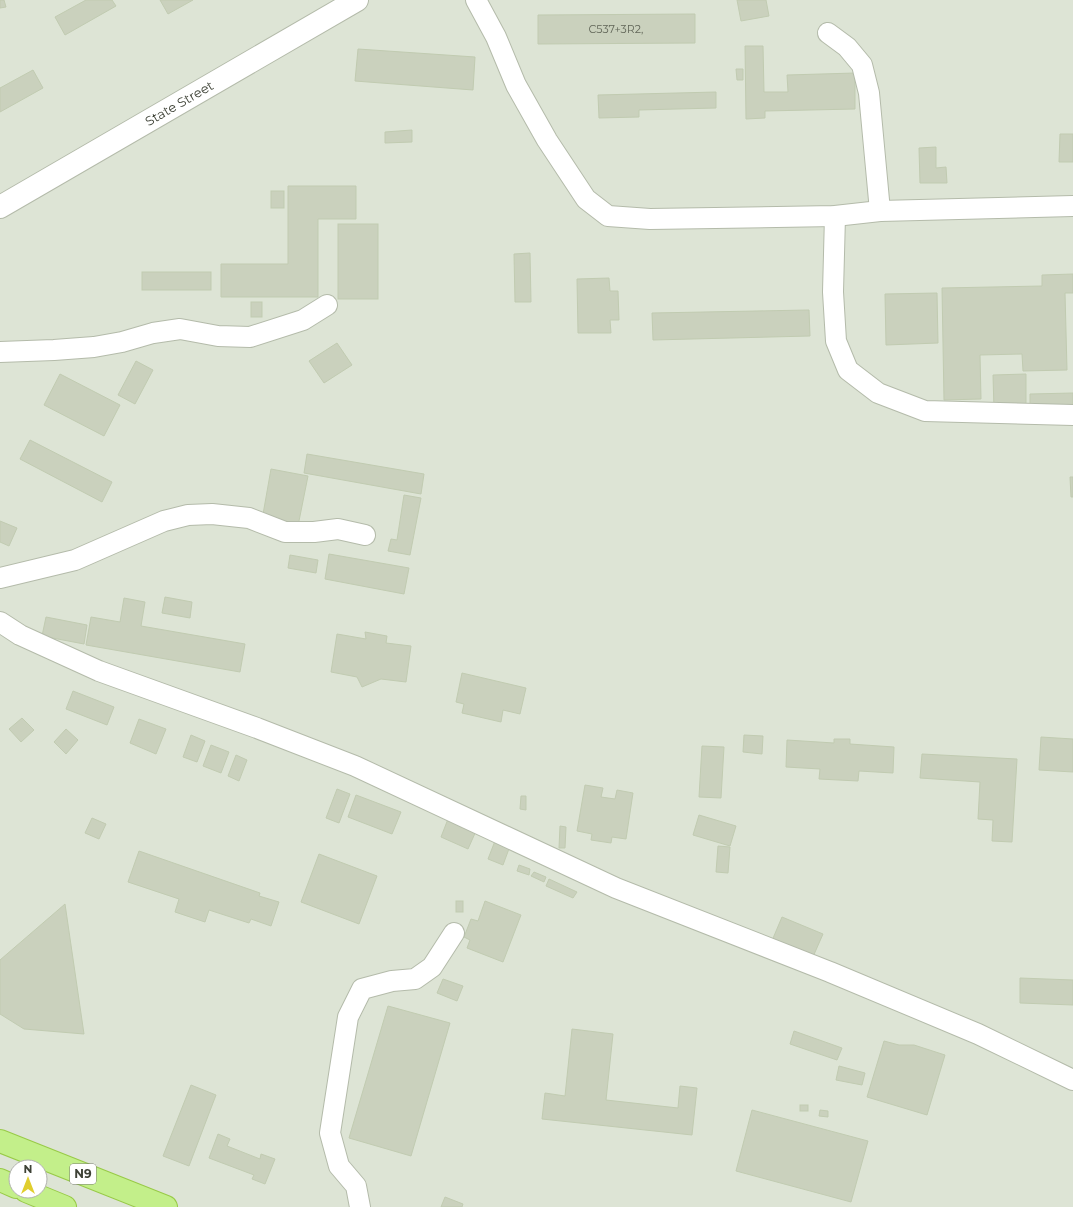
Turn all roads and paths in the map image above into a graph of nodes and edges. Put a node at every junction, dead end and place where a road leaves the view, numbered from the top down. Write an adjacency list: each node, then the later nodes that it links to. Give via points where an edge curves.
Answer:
1 (357, 0): 5 (street, State Street)
2 (476, 0): 7 (street, via 496,37 516,85 547,140 586,199 608,216 650,219)
3 (828, 33): 6 (street, via 847,47 862,65 869,93)
4 (1073, 206): 6 (street)
5 (0, 207)
6 (880, 211): 7 (street)
7 (835, 216): 10 (street, via 833,292 836,341 848,370 878,393 925,411)
8 (327, 305): 9 (street, via 303,320 250,337 218,336 180,329 94,346)
9 (0, 352)
10 (1073, 415)
11 (365, 535): 12 (street, via 338,529 286,532 249,518 212,514 188,515 164,522 75,560)
12 (0, 578)
13 (0, 622): 15 (street, via 20,635 99,671 355,766 616,888 830,972 978,1034)
14 (454, 933): 20 (street, via 432,967 415,979 392,981 362,989 348,1017 330,1133 339,1166 356,1186)
15 (1073, 1080)
16 (0, 1141): 19 (highway, N9)
17 (46, 1199): 18 (highway)
18 (66, 1207)
19 (166, 1207)
20 (360, 1207)

